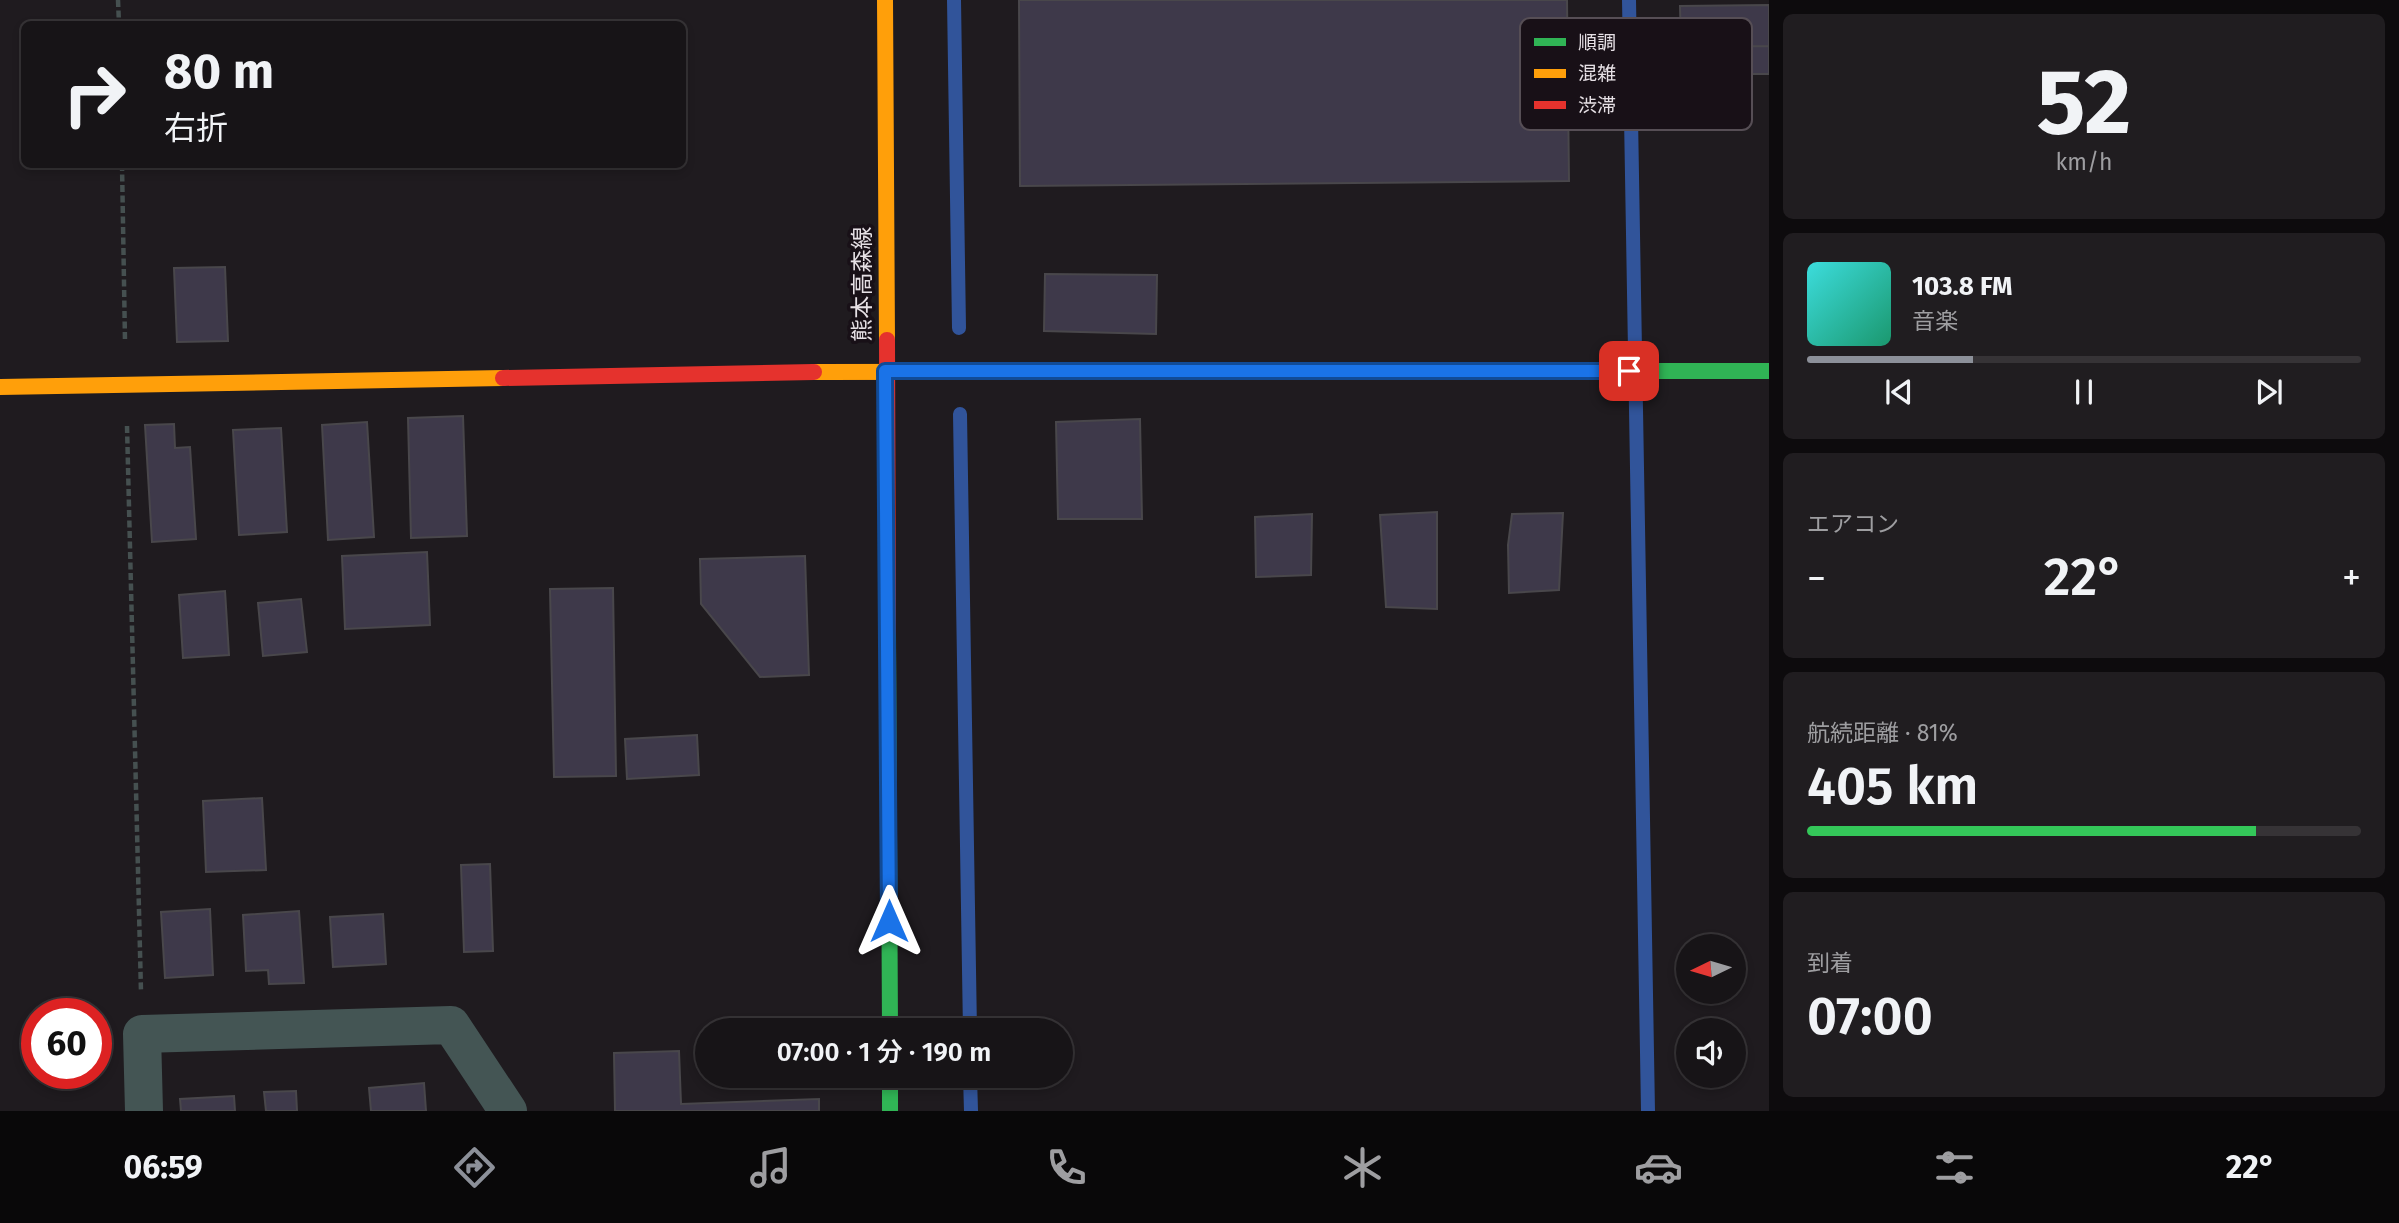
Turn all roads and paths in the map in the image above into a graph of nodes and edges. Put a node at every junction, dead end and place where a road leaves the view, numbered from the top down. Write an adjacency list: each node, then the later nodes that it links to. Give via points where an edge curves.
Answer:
1 (118, 0): 3 (path)
2 (885, 0): 5 (street, 熊本高森線)
3 (119, 21)
4 (121, 168): 7 (path)
5 (885, 371): 6 (street); 7 (street); 9 (street, 熊本高森線)
6 (1769, 371)
7 (126, 384): 8 (street); 10 (path)
8 (0, 387)
9 (890, 1018)
10 (142, 1034): 12 (street); 13 (street, via 451,1025)
11 (890, 1088): 14 (street)
12 (144, 1111)
13 (508, 1111)
14 (890, 1111)

